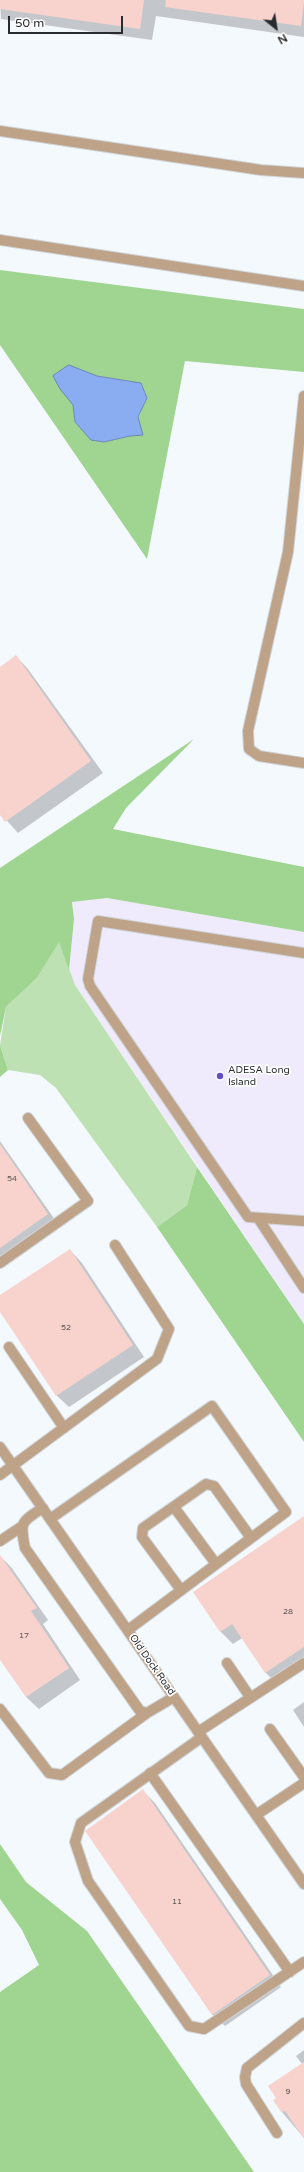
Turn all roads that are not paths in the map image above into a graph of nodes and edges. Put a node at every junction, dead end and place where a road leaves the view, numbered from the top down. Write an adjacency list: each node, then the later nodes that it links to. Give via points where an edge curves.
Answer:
1 (0, 131): 2 (street, via 261,170)
2 (304, 173)
3 (0, 240): 4 (street)
4 (304, 286)
5 (304, 396): 6 (street, via 288,552 248,731 249,749 259,756)
6 (304, 763)
7 (304, 953): 9 (street, via 98,921 94,943 88,979 90,986 248,1217)
8 (28, 1118): 12 (street, via 88,1202)
9 (258, 1218): 10 (street); 13 (street)
10 (304, 1221)
11 (115, 1245): 15 (street, via 169,1329 157,1359)
12 (0, 1263)
13 (304, 1288)
14 (9, 1347): 15 (street)
15 (64, 1428): 17 (street)
16 (0, 1446): 17 (street, Old Dock Road)
17 (13, 1466): 18 (street); 20 (street, Old Dock Road)
18 (0, 1475)
19 (174, 1507): 23 (street, via 206,1484 214,1486); 25 (street); 26 (street, via 143,1528 142,1536)
20 (43, 1508): 21 (street, Old Dock Road); 22 (street, via 25,1519)
21 (50, 1519): 23 (street, via 212,1406 286,1512); 27 (street, Old Dock Road)
22 (21, 1527): 24 (street); 33 (street, via 25,1548 140,1711)
23 (251, 1538): 25 (street)
24 (0, 1541)
25 (216, 1564): 26 (street)
26 (181, 1590): 27 (street)
27 (128, 1630): 30 (street, Old Dock Road)
28 (227, 1663): 31 (street)
29 (304, 1663): 31 (street)
30 (174, 1697): 33 (street); 35 (street, Old Dock Road)
31 (250, 1697): 35 (street)
32 (0, 1709): 33 (street, via 49,1773 62,1775)
33 (146, 1713)
34 (270, 1729): 37 (street)
35 (200, 1734): 36 (street); 39 (street, Old Dock Road)
36 (150, 1773): 42 (street); 42 (street, via 81,1823 75,1842 88,1881 181,2014 190,2026 204,2030)
37 (304, 1777)
38 (304, 1783): 39 (street)
39 (256, 1815): 40 (street, Old Dock Road)
40 (302, 1878)
41 (304, 1962): 42 (street)
42 (290, 1972)
43 (304, 2023): 44 (street, via 247,2068 246,2084)
44 (277, 2133)

